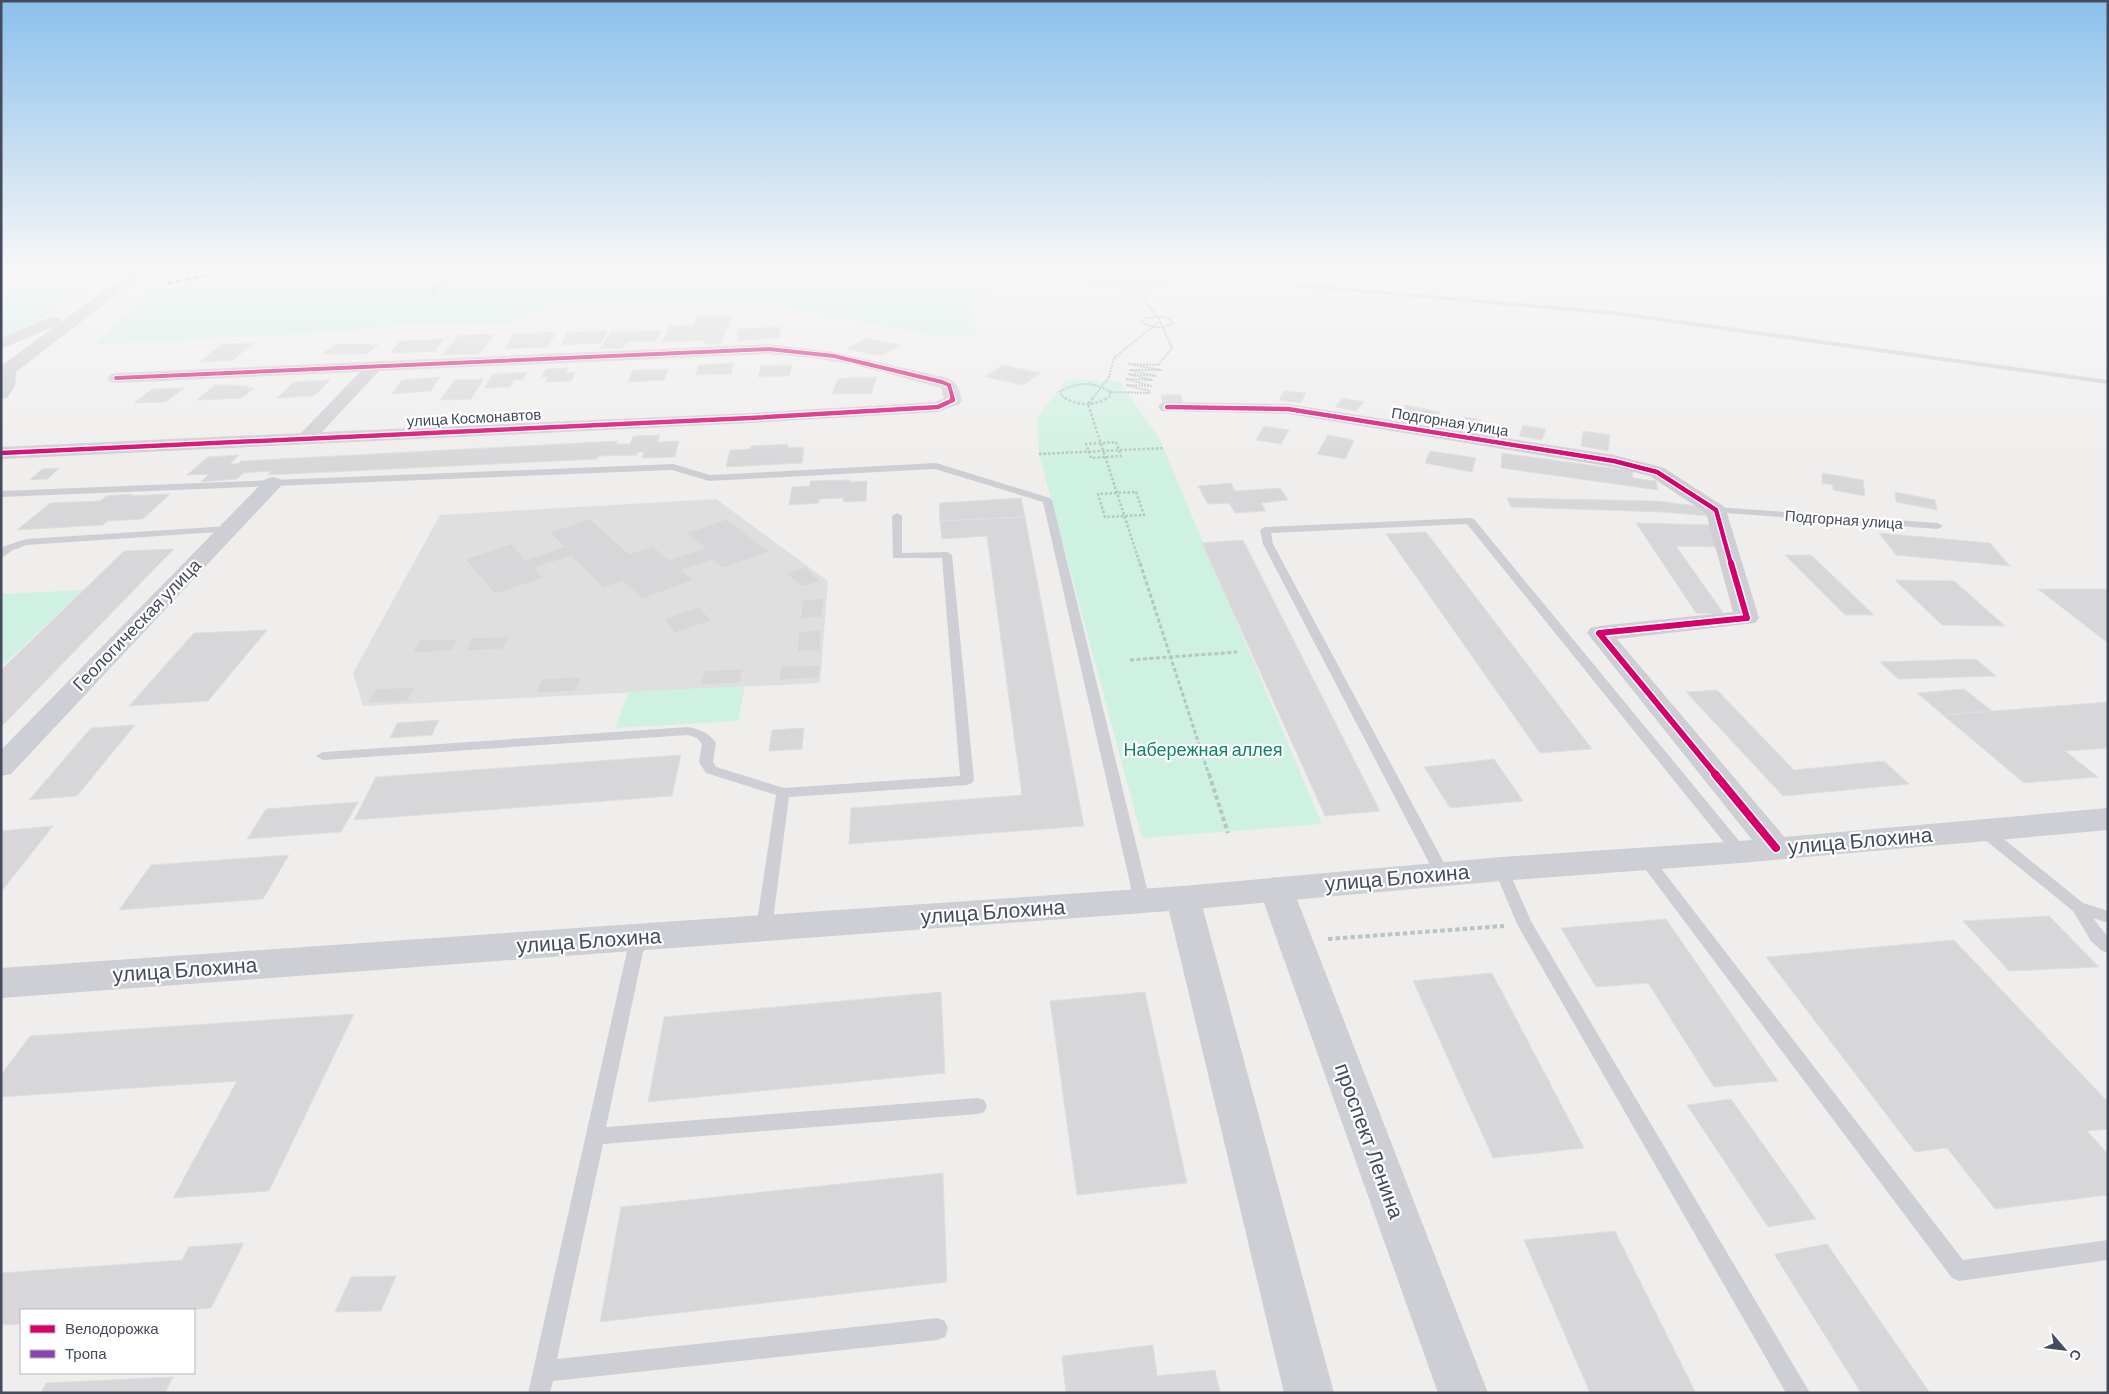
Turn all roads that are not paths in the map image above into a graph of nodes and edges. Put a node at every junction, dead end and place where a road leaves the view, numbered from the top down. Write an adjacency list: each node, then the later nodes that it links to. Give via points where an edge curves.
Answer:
1 (22, 335): 4 (main road)
2 (49, 335): 6 (main road)
3 (1772, 335): 8 (lane)
4 (1, 344)
5 (374, 366): 7 (street); 11 (street); 11 (street, улица Космонавтов, via 788,350 898,370 949,385 953,400 938,407)
6 (3, 367): 9 (main road, via 6,386)
7 (116, 378)
8 (2108, 382)
9 (1, 394)
10 (1167, 407): 15 (street, Подгорная улица, via 1288,409 1614,461 1657,472)
11 (306, 439): 12 (street, улица Космонавтов)
12 (1, 452)
13 (273, 483): 14 (lane); 18 (street, Геологическая улица); 32 (lane, via 673,467 709,478 936,466 1047,500)
14 (1, 494)
15 (1716, 510): 17 (lane, Подгорная улица); 25 (street, via 1747,618 1599,633)
16 (897, 516): 22 (lane, via 897,556 947,555 967,780)
17 (1938, 526)
18 (229, 529): 19 (lane, via 26,542 9,548); 21 (street, Геологическая улица)
19 (1, 555)
20 (323, 756): 22 (lane, via 688,731 702,735 709,743 706,762 711,770)
21 (1, 767)
22 (783, 793): 35 (lane)
23 (2108, 819): 24 (main road, улица Блохина)
24 (1984, 831): 25 (main road, улица Блохина); 33 (lane)
25 (1776, 848): 26 (main road, улица Блохина)
26 (1740, 852): 27 (main road, улица Блохина); 29 (lane, via 1470,521 1265,530 1268,544)
27 (1645, 858): 28 (main road, улица Блохина); 41 (lane, via 1959,1272)
28 (1501, 869): 29 (main road, улица Блохина); 47 (lane, via 1525,924)
29 (1442, 874): 30 (main road, улица Блохина)
30 (1276, 889): 31 (main road, улица Блохина); 46 (street, проспект Ленина)
31 (1183, 898): 32 (main road, улица Блохина); 45 (street)
32 (1142, 901): 35 (main road, улица Блохина)
33 (2078, 907): 34 (lane); 37 (lane, via 2097,937)
34 (2108, 918)
35 (764, 928): 36 (main road, улица Блохина)
36 (638, 938): 38 (main road, улица Блохина); 40 (lane)
37 (2108, 947)
38 (2, 984)
39 (978, 1106): 40 (lane)
40 (596, 1136): 43 (lane)
41 (2108, 1250)
42 (937, 1330): 43 (lane)
43 (544, 1371): 44 (lane)
44 (539, 1393)
45 (1309, 1393)
46 (1463, 1393)
47 (1799, 1393)

